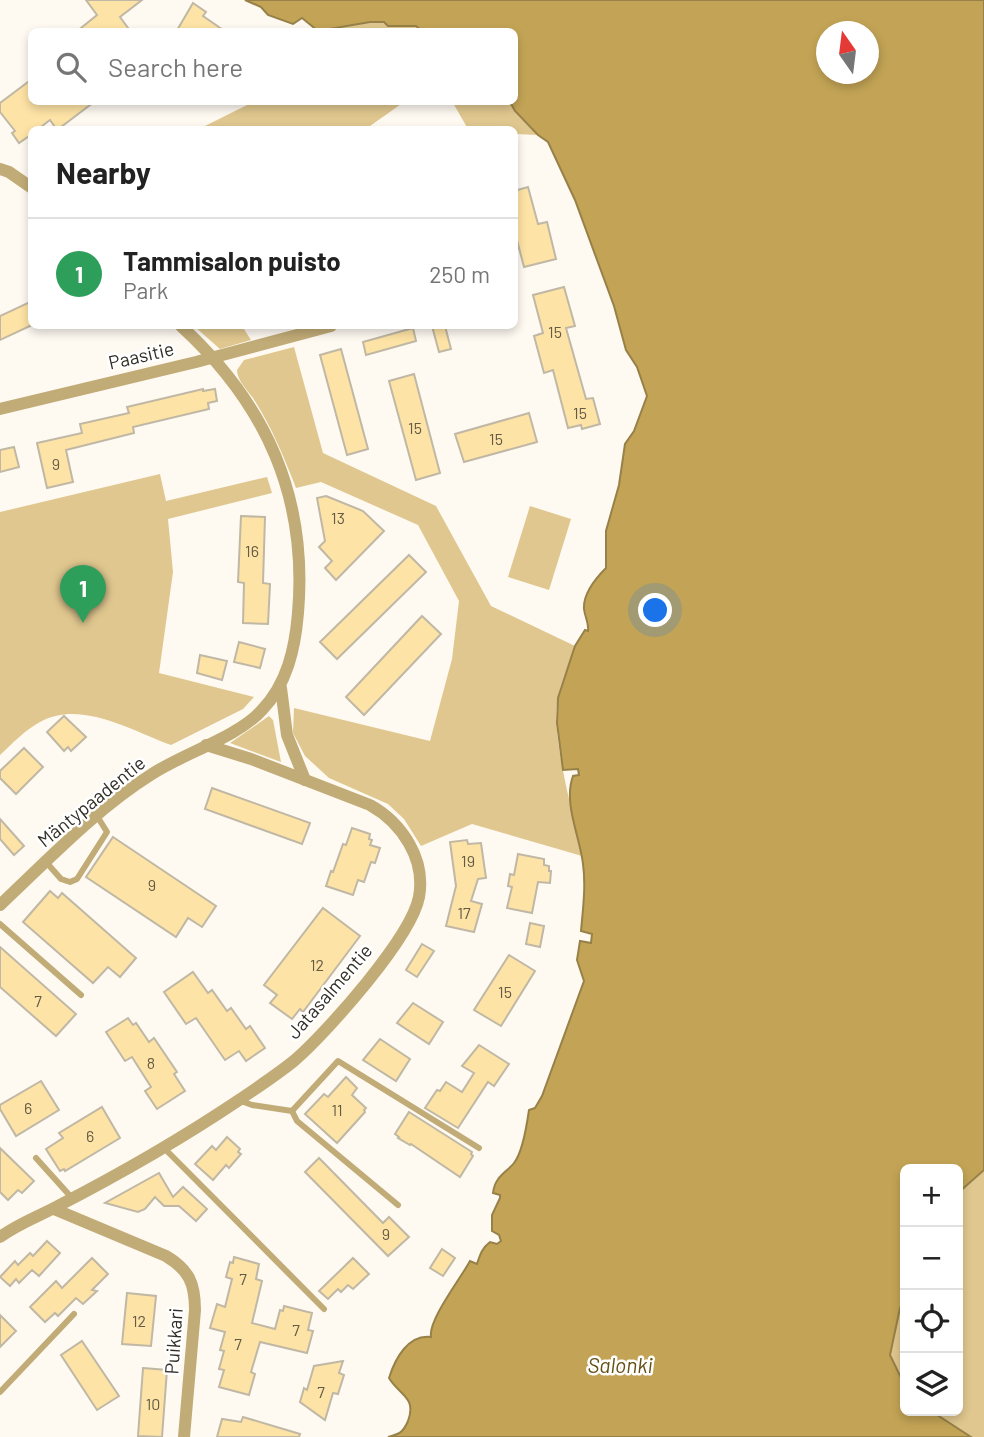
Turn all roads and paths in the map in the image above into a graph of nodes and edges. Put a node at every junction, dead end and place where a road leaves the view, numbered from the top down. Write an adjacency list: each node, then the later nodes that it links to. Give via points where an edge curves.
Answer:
1 (0, 170): 2 (street)
2 (28, 185)
3 (184, 329): 5 (street, Mäntypaadentie)
4 (320, 329): 5 (street, Paasitie)
5 (213, 357): 6 (street, Paasitie); 7 (street, Mäntypaadentie, via 261,423 285,479 295,520 298,613)
6 (0, 409)
7 (281, 688): 8 (street, Mäntypaadentie, via 261,712); 9 (street, Mäntypaadentie, via 287,735)
8 (206, 745): 9 (street, Jatasalmentie); 10 (street, Mäntypaadentie, via 150,775)
9 (305, 780): 15 (street, Jatasalmentie, via 370,804 393,820 411,844 419,894 398,940 336,1017 293,1061)
10 (97, 817): 11 (street, Mäntypaadentie); 11 (lane, via 107,832 77,879 61,879)
11 (46, 862): 12 (street, Mäntypaadentie)
12 (0, 905)
13 (0, 924): 14 (lane)
14 (81, 995)
15 (239, 1100): 16 (lane); 17 (street, Jatasalmentie)
16 (292, 1111): 18 (lane, via 338,1061); 21 (lane, via 297,1121)
17 (163, 1147): 20 (street, Jatasalmentie); 24 (lane)
18 (479, 1148)
19 (36, 1158): 20 (lane)
20 (72, 1198): 22 (street, Jatasalmentie)
21 (398, 1205)
22 (54, 1209): 23 (street, Jatasalmentie); 27 (street, Puikkari, via 166,1256 189,1276 195,1310)
23 (0, 1237)
24 (324, 1309)
25 (74, 1314): 26 (lane)
26 (0, 1392)
27 (184, 1437)

